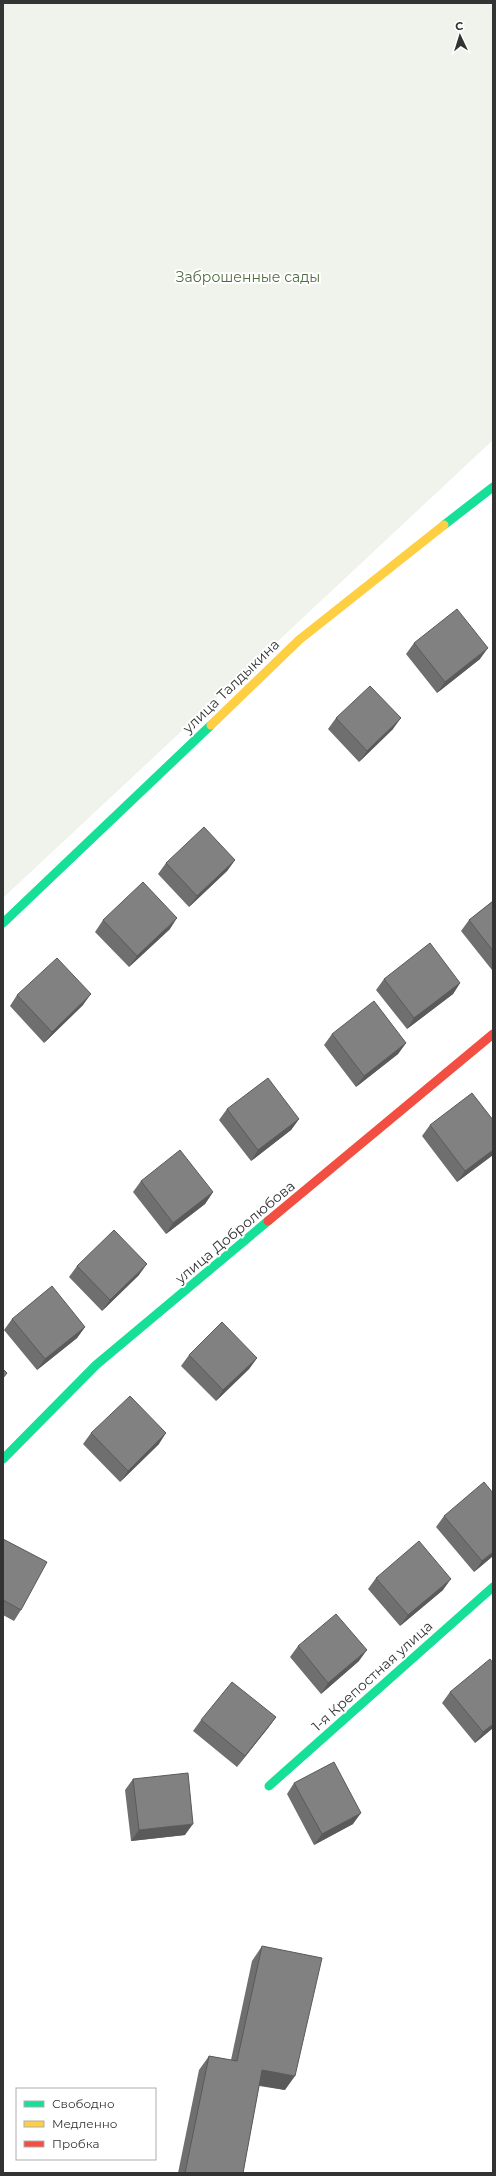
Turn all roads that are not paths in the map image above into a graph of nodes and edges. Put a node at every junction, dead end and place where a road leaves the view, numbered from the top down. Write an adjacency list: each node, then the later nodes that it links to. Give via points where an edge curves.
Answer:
1 (493, 487): 2 (street, улица Талдыкина, via 299,640)
2 (3, 923)
3 (493, 1034): 4 (street, улица Добролюбова, via 96,1365)
4 (3, 1459)
5 (493, 1587): 6 (street, 1-я Крепостная улица)
6 (269, 1786)

